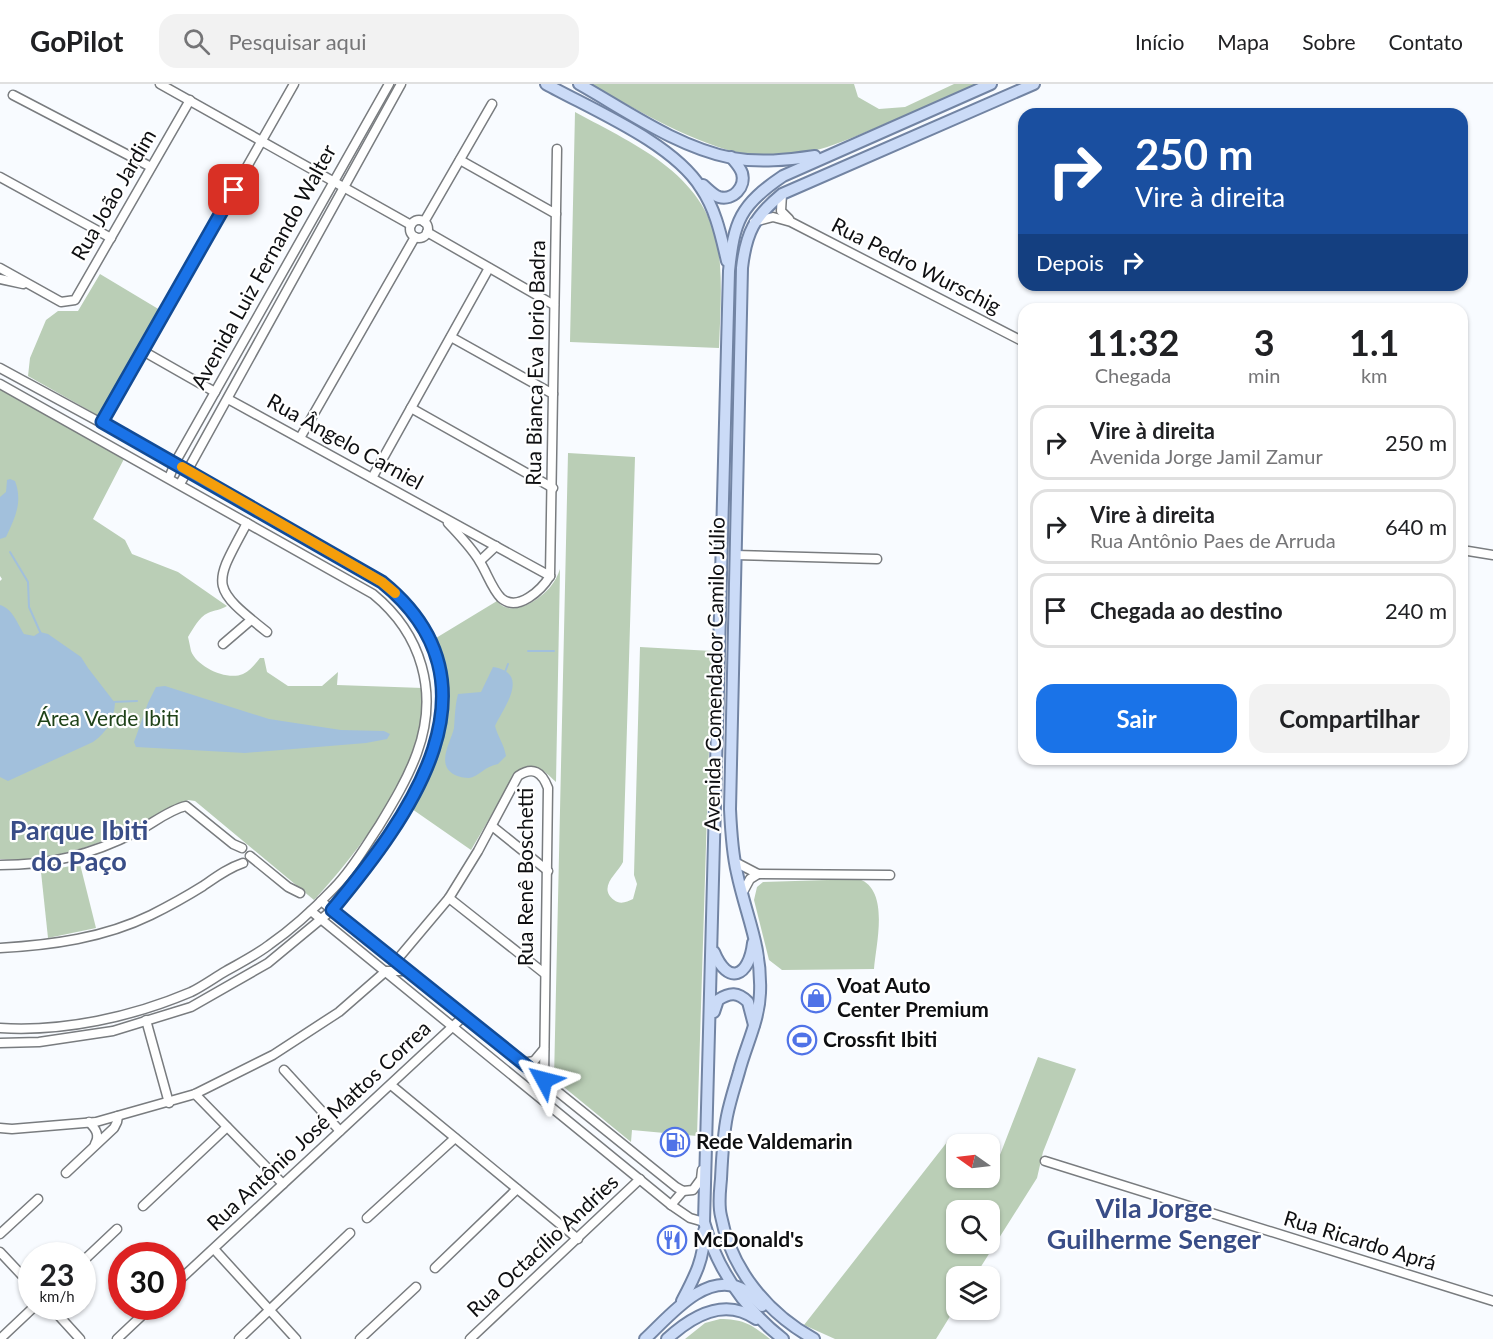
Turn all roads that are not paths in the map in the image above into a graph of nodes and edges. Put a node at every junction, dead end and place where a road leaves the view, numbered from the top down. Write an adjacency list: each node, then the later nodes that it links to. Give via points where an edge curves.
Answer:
1 (160, 84): 10 (street)
2 (294, 84): 14 (street)
3 (388, 84): 11 (street, Avenida Luiz Fernando Walter)
4 (401, 84): 13 (street, Avenida Luiz Fernando Walter)
5 (546, 84): 21 (main road, via 653,143)
6 (579, 84): 17 (main road, via 687,143)
7 (991, 84): 16 (main road, Avenida Comendador Camilo Júlio)
8 (1034, 84): 24 (main road, Avenida Comendador Camilo Júlio)
9 (13, 95): 19 (street)
10 (190, 100): 14 (street); 19 (street, Rua João Jardim)
11 (379, 100): 13 (street, via 385,104); 22 (street, Avenida Luiz Fernando Walter)
12 (492, 104): 18 (street)
13 (383, 118): 23 (street, Avenida Luiz Fernando Walter)
14 (262, 141): 22 (street); 41 (street)
15 (557, 149): 25 (street, Rua Bianca Eva Iorio Badra)
16 (830, 154): 17 (main road, via 767,161); 35 (main road, Avenida Comendador Camilo Júlio, via 783,176 755,198 733,237)
17 (731, 158): 21 (main road, via 740,167 743,179 735,194 719,196)
18 (460, 160): 25 (street); 26 (street)
19 (151, 167): 32 (street, Rua João Jardim)
20 (0, 177): 32 (street)
21 (694, 177): 35 (main road, via 710,204)
22 (334, 181): 23 (street); 44 (street, Avenida Luiz Fernando Walter)
23 (345, 187): 29 (street); 46 (street, Avenida Luiz Fernando Walter)
24 (782, 194): 27 (main road, Avenida Comendador Camilo Júlio); 28 (street, via 781,211)
25 (556, 214): 38 (street, Rua Bianca Eva Iorio Badra)
26 (424, 222): 29 (street, via 419,220); 30 (street)
27 (754, 222): 28 (street, Rua Pedro Wurschig, via 772,217); 66 (main road, Avenida Comendador Camilo Júlio, via 742,268)
28 (791, 222): 40 (street, Rua Pedro Wurschig)
29 (411, 225): 31 (street)
30 (427, 232): 31 (street, via 423,237); 34 (street)
31 (415, 237): 49 (street)
32 (111, 238): 37 (street, Rua João Jardim, via 75,300 61,302)
33 (0, 268): 37 (street)
34 (489, 268): 38 (street); 39 (street)
35 (729, 271): 98 (main road, Avenida Comendador Camilo Júlio)
36 (0, 279): 37 (street)
37 (31, 285)
38 (554, 305): 45 (street, Rua Bianca Eva Iorio Badra)
39 (451, 337): 45 (street); 47 (street)
40 (1018, 339)
41 (142, 351): 44 (street); 48 (street)
42 (0, 368): 48 (street)
43 (0, 384): 54 (street)
44 (215, 392): 50 (street, Avenida Luiz Fernando Walter)
45 (553, 394): 59 (street, Rua Bianca Eva Iorio Badra)
46 (228, 399): 49 (street, Rua Ângelo Carniel); 52 (street, Avenida Luiz Fernando Walter)
47 (411, 408): 57 (street); 59 (street)
48 (102, 422): 51 (street)
49 (300, 438): 57 (street, Rua Ângelo Carniel)
50 (181, 452): 52 (street); 53 (street, Avenida Luiz Fernando Walter)
51 (158, 454): 53 (street); 54 (street)
52 (194, 459): 55 (street, Avenida Luiz Fernando Walter)
53 (175, 463): 55 (street); 56 (street, Avenida Luiz Fernando Walter)
54 (150, 467): 56 (street)
55 (187, 471): 58 (street, Avenida Luiz Fernando Walter); 61 (street)
56 (168, 478): 58 (street)
57 (372, 478): 62 (street, Rua Ângelo Carniel)
58 (180, 484): 60 (street)
59 (553, 488): 70 (street, Rua Bianca Eva Iorio Badra)
60 (196, 494): 61 (street, via 205,486 241,507); 63 (street)
61 (262, 513): 88 (street, via 382,582 399,596 428,639 442,683 440,731 427,768 391,834)
62 (444, 518): 64 (street, Rua Ângelo Carniel); 69 (street, Rua Ângelo Carniel)
63 (247, 523): 71 (street, via 222,573 221,583 230,600); 85 (street, via 386,605 409,634 424,678 426,716 417,755 390,808)
64 (496, 546): 69 (street); 70 (street, Rua Ângelo Carniel)
65 (1468, 551): 67 (street)
66 (735, 555): 68 (street); 79 (main road, Avenida Comendador Camilo Júlio, via 730,809)
67 (1493, 555)
68 (877, 559)
69 (480, 561): 70 (street, Rua Ângelo Carniel, via 499,595 510,603 536,594)
70 (550, 576)
71 (251, 620): 72 (street); 73 (street)
72 (267, 632)
73 (223, 644)
74 (492, 826): 76 (street, Rua Renê Boschetti, via 518,776 538,771 548,788); 78 (street); 89 (street, Rua Renê Boschetti)
75 (236, 850): 77 (street, via 237,860); 77 (street, via 246,849); 80 (street, via 189,808 181,807 84,855 32,865); 81 (street)
76 (548, 857): 78 (street); 82 (street, Rua Renê Boschetti)
77 (246, 860): 81 (street); 86 (street)
78 (534, 860): 82 (street)
79 (735, 862): 83 (street); 87 (main road, Avenida Comendador Camilo Júlio)
80 (0, 865)
81 (233, 866): 99 (street, via 150,916 95,936 48,945)
82 (548, 872): 102 (street, Rua Renê Boschetti)
83 (758, 874): 84 (street); 87 (street)
84 (890, 875)
85 (336, 886): 88 (street); 90 (street)
86 (300, 892)
87 (742, 892): 97 (main road, Avenida Comendador Camilo Júlio)
88 (345, 894): 92 (street)
89 (449, 898): 101 (street); 103 (street, Rua Renê Boschetti)
90 (321, 901): 91 (street); 92 (street)
91 (311, 910): 93 (street); 94 (street)
92 (332, 910): 93 (street); 100 (street)
93 (322, 919): 95 (street); 96 (street)
94 (298, 922): 96 (street); 112 (street, via 268,946 192,991 127,1014)
95 (333, 928): 100 (street, via 340,922); 104 (street)
96 (306, 932): 108 (street, via 268,963 191,1007)
97 (755, 934): 98 (main road, via 749,964 737,973 722,968); 111 (main road, Avenida Comendador Camilo Júlio, via 760,992)
98 (711, 946): 116 (main road, Avenida Comendador Camilo Júlio)
99 (0, 948)
100 (385, 953): 103 (street)
101 (525, 958): 102 (street); 106 (street)
102 (545, 958): 106 (street, Rua Renê Boschetti)
103 (396, 961): 105 (street)
104 (386, 971): 105 (street); 109 (street); 121 (street, via 339,1012 273,1054)
105 (408, 971): 107 (street)
106 (544, 973): 115 (street, Rua Renê Boschetti)
107 (464, 1016): 109 (street, Rua Antônio José Mattos Correa); 117 (street)
108 (146, 1020): 114 (street, via 113,1031); 123 (street)
109 (453, 1026): 120 (street, Rua Antônio José Mattos Correa); 125 (street)
110 (4, 1028): 112 (street); 113 (street)
111 (754, 1028): 116 (main road, via 748,1002 735,993 724,995 715,1007); 165 (main road, Avenida Comendador Camilo Júlio, via 727,1116 720,1214 733,1255 749,1281 779,1315)
112 (23, 1029): 114 (street)
113 (4, 1043): 114 (street)
114 (24, 1043)
115 (544, 1049): 117 (street, via 534,1061); 119 (street, Rua Renê Boschetti)
116 (710, 1051): 133 (main road, Avenida Comendador Camilo Júlio)
117 (523, 1063): 119 (street)
118 (284, 1070): 131 (street)
119 (544, 1080): 122 (street)
120 (391, 1085): 131 (street, Rua Antônio José Mattos Correa); 132 (street)
121 (195, 1094): 123 (street); 129 (street)
122 (570, 1101): 124 (street); 125 (street, via 566,1109)
123 (169, 1103): 126 (street)
124 (580, 1109): 127 (street, via 572,1109); 140 (street)
125 (557, 1111): 127 (street)
126 (118, 1116): 128 (street); 134 (street, via 114,1128)
127 (567, 1119): 137 (street)
128 (88, 1122): 130 (street); 134 (street, via 97,1132 98,1140)
129 (227, 1127): 138 (street); 143 (street)
130 (0, 1128)
131 (340, 1131): 138 (street, Rua Antônio José Mattos Correa)
132 (455, 1138): 139 (street); 144 (street)
133 (705, 1146): 140 (street, Avenida Comendador Camilo Júlio, via 701,1179 693,1190); 145 (main road, Avenida Comendador Camilo Júlio)
134 (93, 1147): 136 (street)
135 (1045, 1161): 158 (street, Rua Ricardo Aprá)
136 (66, 1173)
137 (640, 1179): 142 (street); 149 (street, Rua Octacílio Andries)
138 (283, 1184): 151 (street, Rua Antônio José Mattos Correa)
139 (517, 1188): 149 (street); 153 (street)
140 (683, 1191): 142 (street)
141 (38, 1199): 148 (street)
142 (671, 1205): 145 (street)
143 (143, 1206)
144 (367, 1218)
145 (704, 1223): 156 (main road, Avenida Comendador Camilo Júlio); 159 (main road, via 702,1257)
146 (117, 1229): 150 (street)
147 (350, 1233): 160 (street)
148 (0, 1234)
149 (578, 1239): 172 (street, Rua Octacílio Andries)
150 (96, 1249)
151 (214, 1249): 155 (street, Rua Antônio José Mattos Correa); 160 (street)
152 (0, 1252): 154 (street)
153 (435, 1268)
154 (18, 1271)
155 (186, 1274)
156 (732, 1286): 159 (main road, via 702,1290); 164 (main road, Avenida Comendador Camilo Júlio, via 741,1300); 165 (main road, via 744,1290 788,1327)
157 (416, 1287): 171 (street)
158 (1493, 1301)
159 (682, 1302): 173 (main road)
160 (270, 1310): 169 (street); 170 (street)
161 (20, 1320): 166 (street)
162 (63, 1320): 167 (street)
163 (137, 1320): 168 (street)
164 (779, 1336): 174 (main road, via 745,1313 722,1309 691,1319)
165 (812, 1338)
166 (0, 1339)
167 (80, 1339)
168 (117, 1339)
169 (239, 1339)
170 (296, 1339)
171 (360, 1339)
172 (470, 1339)
173 (645, 1339)
174 (667, 1339)

